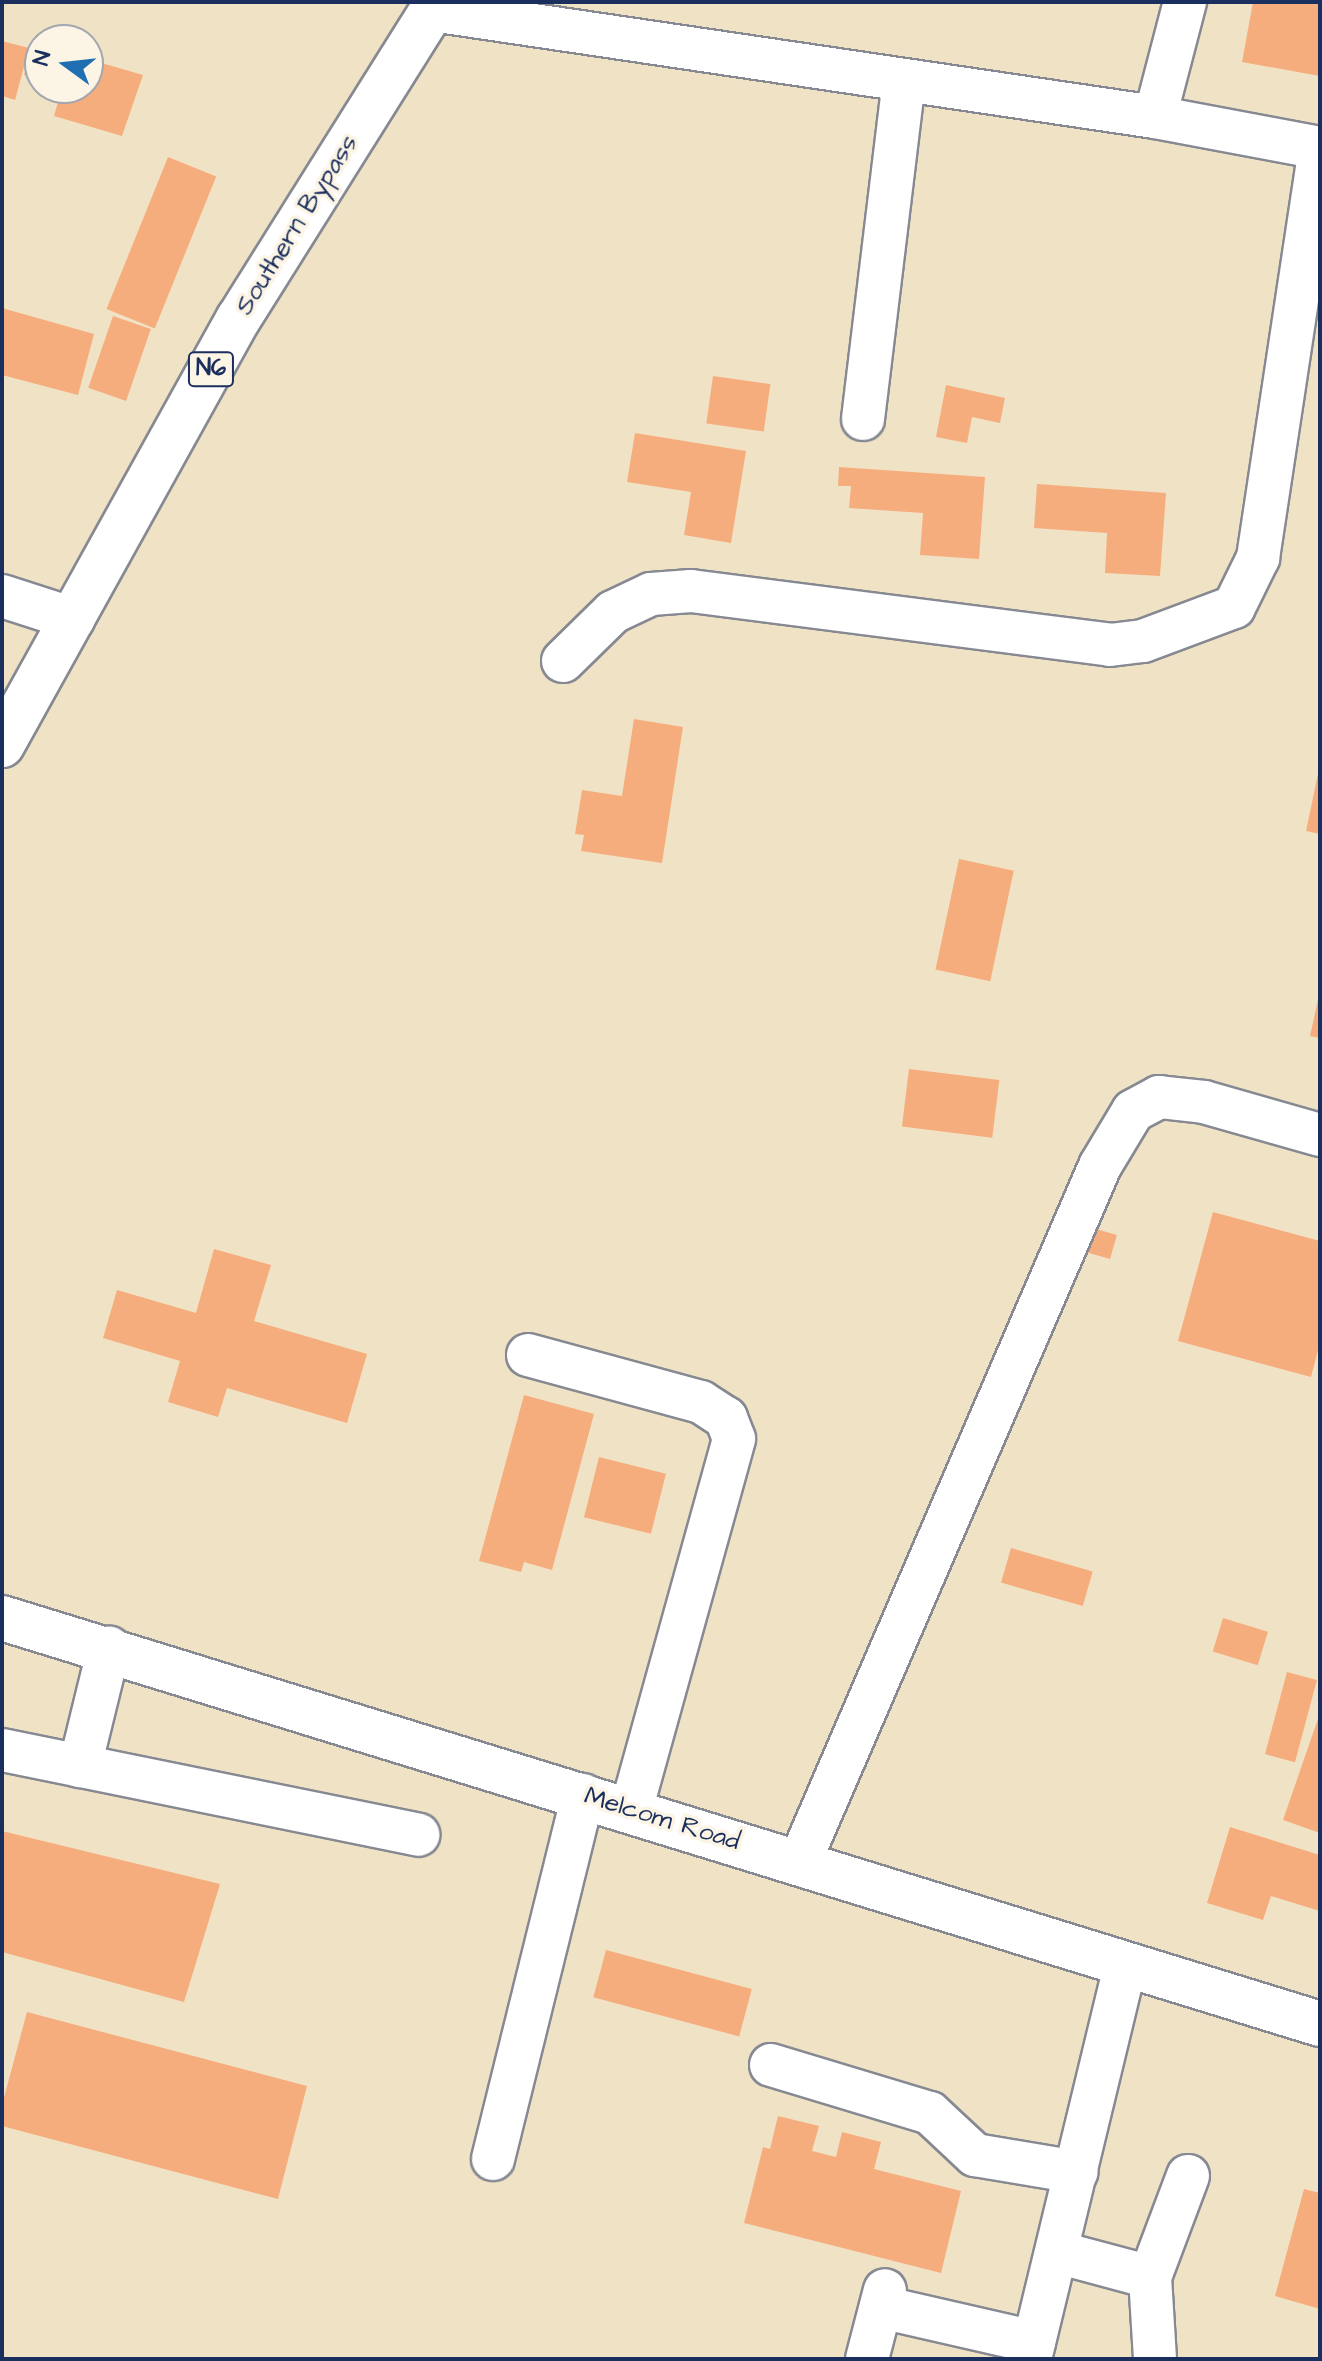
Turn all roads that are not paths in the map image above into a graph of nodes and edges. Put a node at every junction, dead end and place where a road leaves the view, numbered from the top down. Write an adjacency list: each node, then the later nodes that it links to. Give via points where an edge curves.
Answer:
1 (1185, 2): 4 (street)
2 (434, 6): 3 (street); 8 (main road, Southern Bypass / N6, via 239,318)
3 (904, 80): 4 (street); 6 (street)
4 (1155, 117): 5 (street)
5 (1320, 149): 9 (street, via 1258,558 1234,607 1143,641 1110,645 691,591 651,594 613,612)
6 (863, 419)
7 (2, 596): 8 (street)
8 (73, 619): 10 (main road, Southern Bypass / N6)
9 (563, 661)
10 (2, 745)
11 (1320, 1135): 20 (street, via 1204,1102 1159,1097 1133,1111 1094,1181)
12 (528, 1355): 18 (street, via 701,1402 726,1418 734,1439)
13 (2, 1618): 14 (main road, Melcom Road)
14 (109, 1648): 16 (street); 17 (main road, Melcom Road)
15 (2, 1750): 16 (street)
16 (80, 1766): 19 (street)
17 (583, 1795): 18 (main road, Melcom Road); 24 (street)
18 (631, 1810): 20 (main road, Melcom Road)
19 (418, 1835)
20 (800, 1861): 21 (main road, Melcom Road)
21 (1125, 1966): 22 (main road, Melcom Road); 25 (street)
22 (1320, 2024)
23 (771, 2065): 25 (street, via 930,2113 975,2155)
24 (493, 2159)
25 (1077, 2172): 27 (street)
26 (1188, 2176): 28 (street)
27 (1057, 2252): 28 (street); 29 (street)
28 (1150, 2277): 31 (street)
29 (1032, 2350): 30 (street, via 883,2299)
30 (867, 2359)
31 (1155, 2359)

